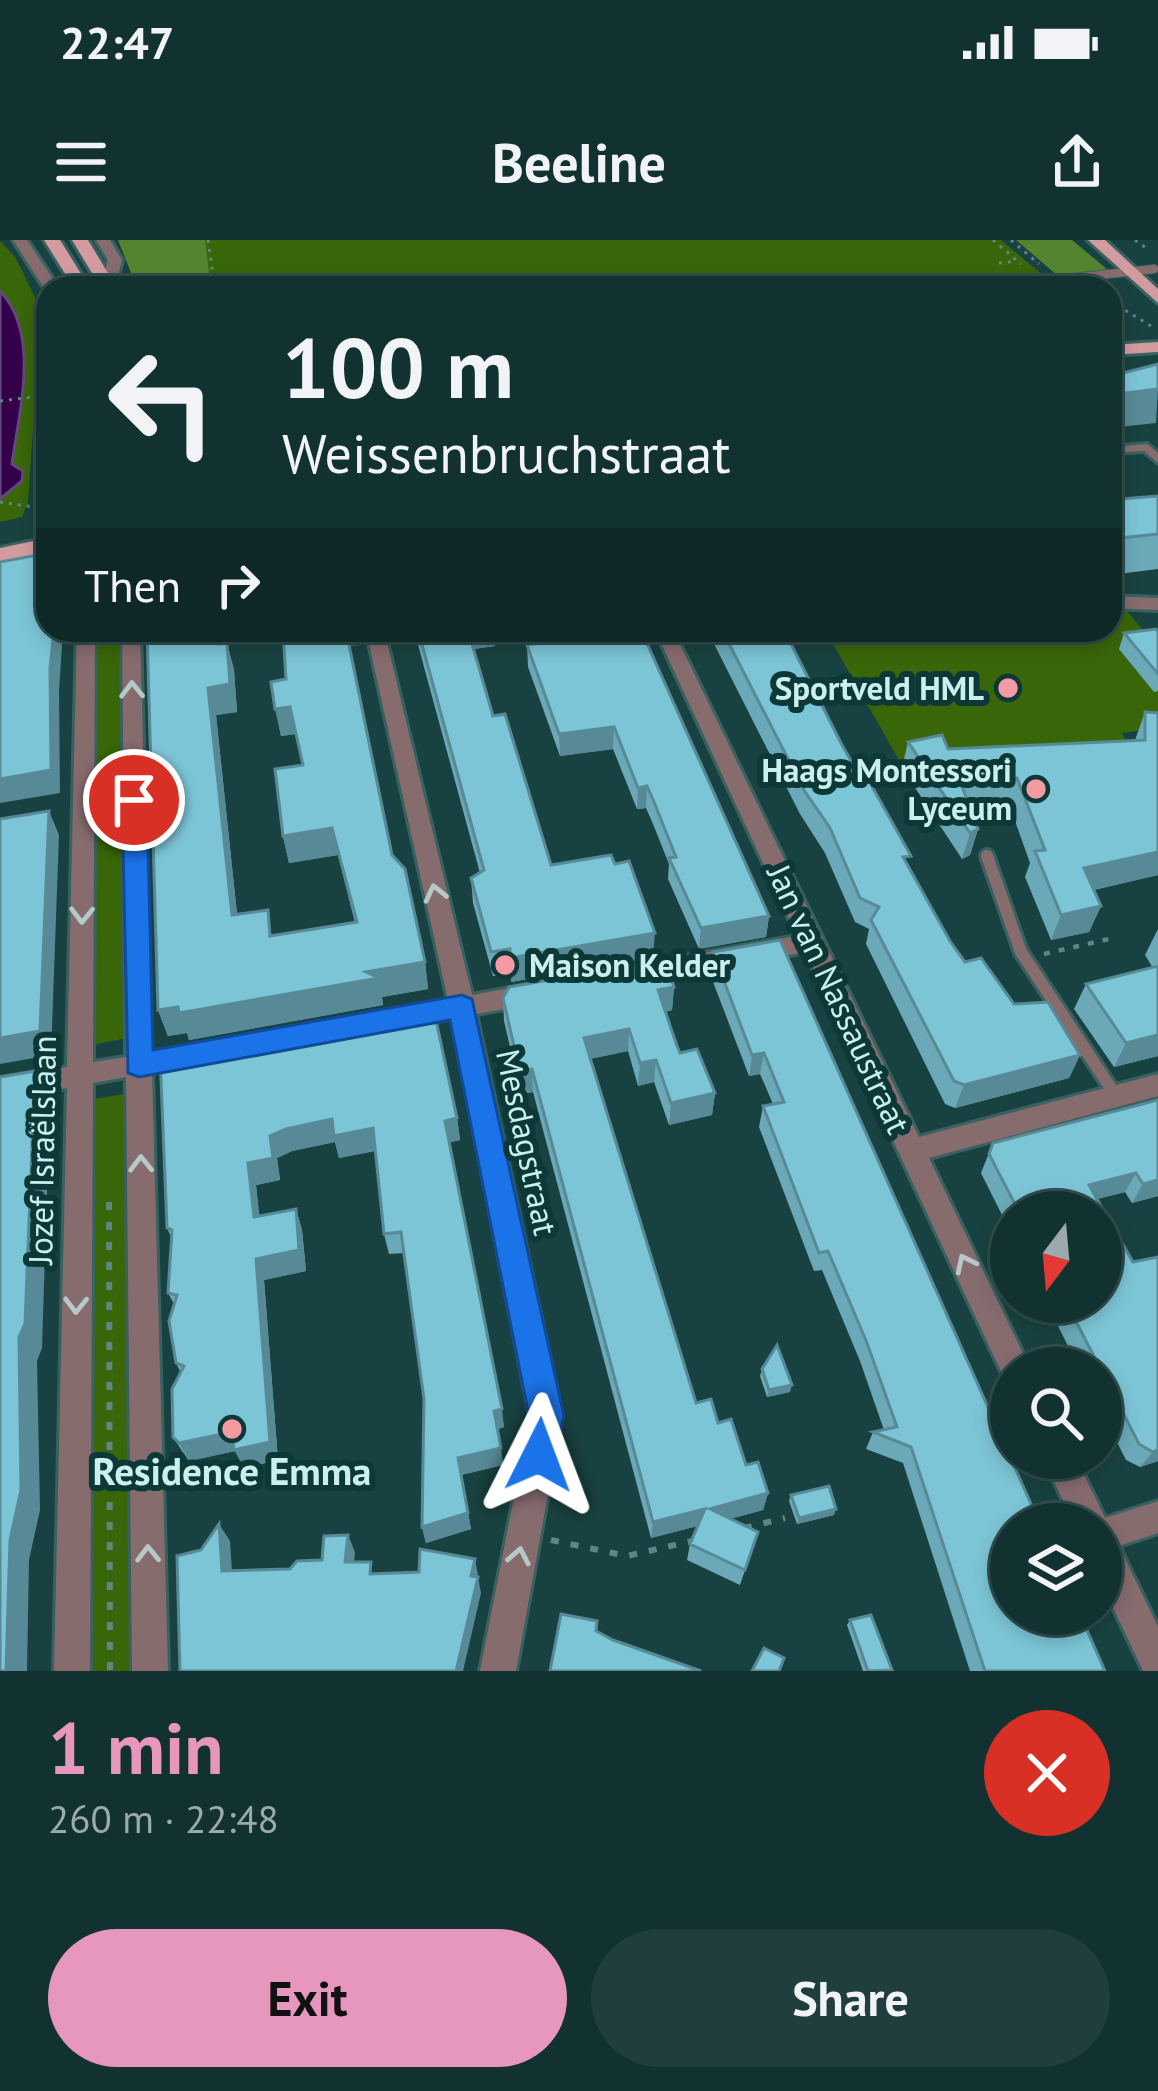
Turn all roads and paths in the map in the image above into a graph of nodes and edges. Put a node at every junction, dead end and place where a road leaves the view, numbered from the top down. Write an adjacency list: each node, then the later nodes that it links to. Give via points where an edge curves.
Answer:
1 (20, 240): 14 (street)
2 (52, 240): 15 (main road)
3 (80, 240): 16 (main road)
4 (103, 240): 17 (street, via 115,260)
5 (208, 240): 18 (path)
6 (1011, 240): 19 (path)
7 (1096, 240): 13 (main road)
8 (1119, 240): 12 (main road)
9 (1135, 240): 12 (path)
10 (1017, 261): 11 (path)
11 (999, 263)
12 (1157, 266): 13 (lane)
13 (1131, 272): 20 (lane); 21 (main road)
14 (43, 276)
15 (74, 276)
16 (102, 276)
17 (111, 276)
18 (213, 276)
19 (1056, 276)
20 (1090, 276)
21 (1158, 298)
22 (1122, 307): 23 (path)
23 (1155, 337): 24 (main road)
24 (1122, 347)
25 (1158, 362): 26 (main road)
26 (1122, 364)
27 (36, 395): 28 (path)
28 (0, 400)
29 (1122, 450): 30 (street, via 1147,447)
30 (1158, 460)
31 (0, 502): 32 (path)
32 (36, 513)
33 (36, 521): 34 (main road)
34 (0, 537)
35 (36, 548): 36 (main road)
36 (0, 555)
37 (36, 568): 38 (street)
38 (0, 575)
39 (1122, 602): 40 (street)
40 (1158, 604)
41 (86, 642): 55 (street, Jozef Israëlslaan, one-way to 55)
42 (131, 642): 54 (street, one-way to 42)
43 (377, 642): 51 (street, Mesdagstraat, one-way to 43)
44 (670, 642): 47 (street, Jan van Nassaustraat)
45 (987, 856): 58 (lane, via 1021,952)
46 (1109, 939): 48 (path)
47 (812, 942): 49 (street); 59 (street, Jan van Nassaustraat)
48 (1062, 950)
49 (610, 979)
50 (566, 987): 51 (street)
51 (462, 1006): 52 (street); 66 (street, Mesdagstraat, via 546,1416)
52 (370, 1023)
53 (208, 1052): 54 (street)
54 (139, 1065): 55 (street); 72 (street, one-way to 54)
55 (79, 1075): 57 (street); 70 (street, Jozef Israëlslaan, one-way to 70)
56 (1158, 1085): 58 (street)
57 (0, 1089)
58 (1116, 1096): 59 (street)
59 (911, 1151): 61 (street, Jan van Nassaustraat, one-way to 59)
60 (110, 1182): 71 (path)
61 (1006, 1347)
62 (1158, 1517): 65 (street)
63 (785, 1518): 64 (path)
64 (740, 1529)
65 (1122, 1529)
66 (524, 1534): 67 (path, via 627,1556); 73 (street, Mesdagstraat, one-way to 66)
67 (695, 1540)
68 (1122, 1590): 69 (street)
69 (1158, 1665)
70 (72, 1671)
71 (110, 1671)
72 (150, 1671)
73 (498, 1671)

